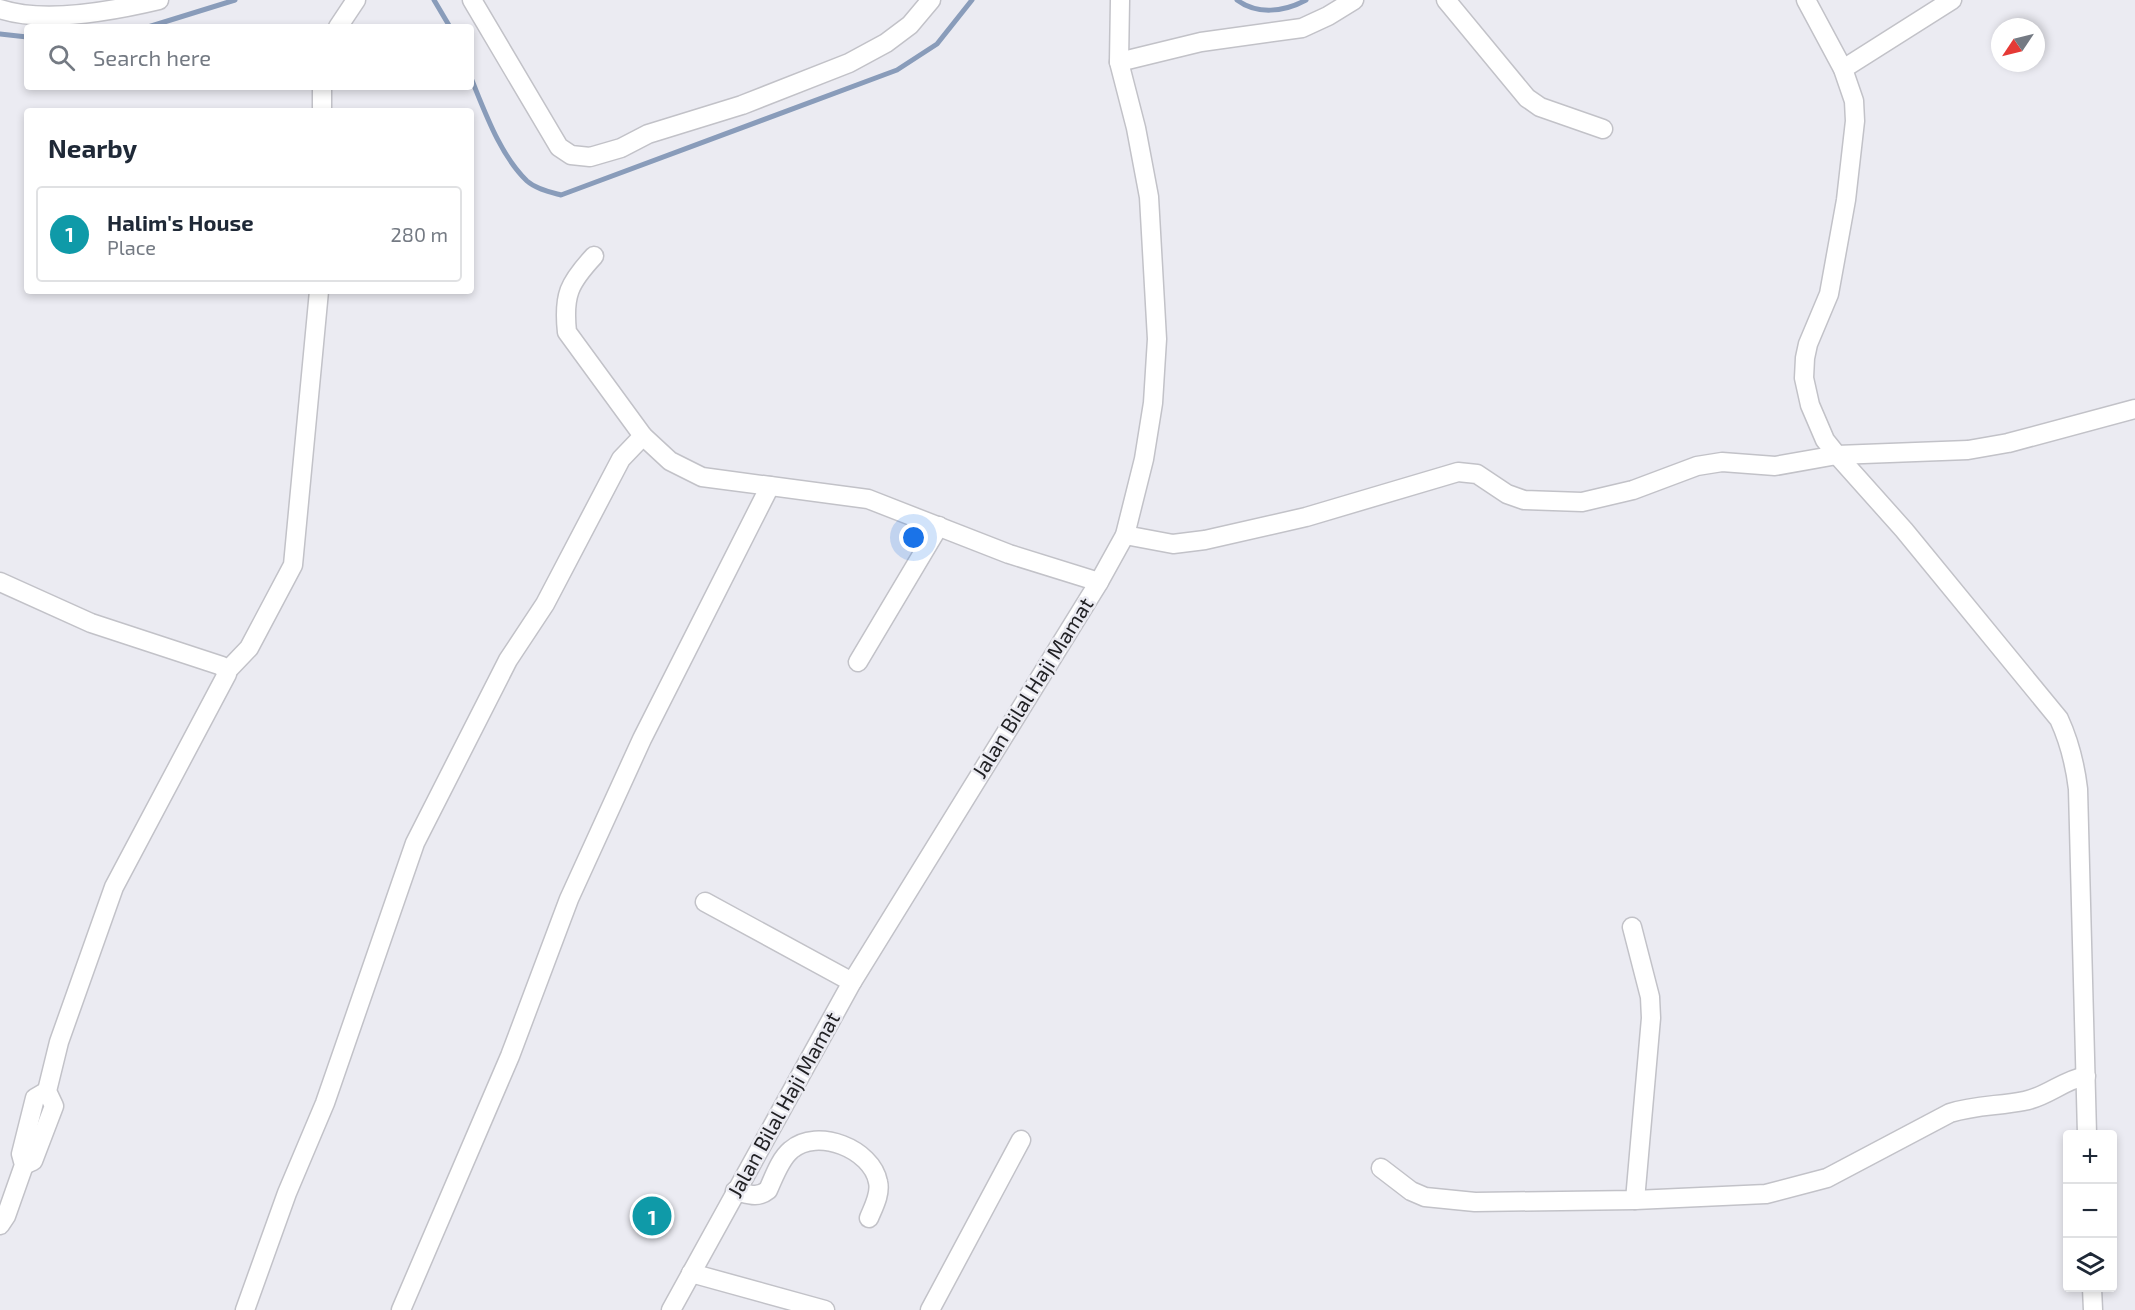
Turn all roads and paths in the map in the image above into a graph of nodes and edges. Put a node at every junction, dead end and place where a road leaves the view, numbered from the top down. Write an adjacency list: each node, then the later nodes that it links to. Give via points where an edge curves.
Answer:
1 (159, 0): 10 (street, via 70,15 28,15)
2 (356, 0): 11 (street)
3 (472, 0): 4 (street, via 559,147 571,155 590,157 849,63 910,25)
4 (931, 0)
5 (1120, 0): 12 (street, Jalan Bilal Haji Mamat)
6 (1354, 0): 12 (street, via 1302,28 1201,42)
7 (1446, 0): 16 (street, via 1527,98 1540,107)
8 (1806, 0): 13 (street)
9 (1952, 0): 13 (street)
10 (0, 9)
11 (340, 24)
12 (1119, 62): 24 (street, Jalan Bilal Haji Mamat, via 1149,197 1156,339 1153,403)
13 (1843, 69): 21 (street, via 1854,101 1853,154 1829,294 1808,344 1804,378 1818,427)
14 (322, 90): 15 (street)
15 (322, 108)
16 (1603, 129)
17 (594, 256): 20 (street, via 572,280 565,312 567,332)
18 (319, 294): 28 (street, via 293,566 249,648)
19 (2135, 409): 21 (street, via 1968,450)
20 (643, 436): 22 (street, via 670,461 702,477); 43 (street, via 621,459 545,604 508,660 415,843 325,1103 287,1193)
21 (1837, 455): 24 (street, via 1775,466 1722,462 1697,466 1633,490 1582,502 1524,500 1477,474 1458,472 1306,517 1205,540 1163,543); 32 (street, via 2052,710 2068,739 2078,789)
22 (770, 486): 23 (street, via 868,499); 44 (street, via 642,738 569,898 510,1056)
23 (939, 526): 26 (street, via 1028,561); 27 (street)
24 (1125, 535): 26 (street, Jalan Bilal Haji Mamat)
25 (0, 582): 28 (street, via 91,623 222,666)
26 (1099, 582): 31 (street, Jalan Bilal Haji Mamat)
27 (858, 662)
28 (227, 671): 39 (street, via 114,887 59,1042 47,1091 54,1106 33,1161 24,1165)
29 (705, 902): 31 (street)
30 (1632, 927): 37 (street, via 1650,997 1651,1018)
31 (852, 982): 36 (street, Jalan Bilal Haji Mamat)
32 (2086, 1076): 33 (street); 37 (street, via 2024,1101 1972,1106 1950,1113 1812,1184 1766,1194)
33 (2087, 1130)
34 (1021, 1140): 46 (street)
35 (1381, 1168): 37 (street, via 1425,1197 1475,1202)
36 (735, 1191): 38 (street, via 762,1195 790,1150 800,1144 824,1141 859,1153 875,1171 879,1184); 40 (street, Jalan Bilal Haji Mamat)
37 (1635, 1200)
38 (869, 1218)
39 (0, 1225)
40 (692, 1273): 42 (street); 45 (street, Jalan Bilal Haji Mamat)
41 (2092, 1292): 47 (street)
42 (815, 1309)
43 (245, 1310)
44 (401, 1310)
45 (671, 1310)
46 (930, 1310)
47 (2093, 1310)

